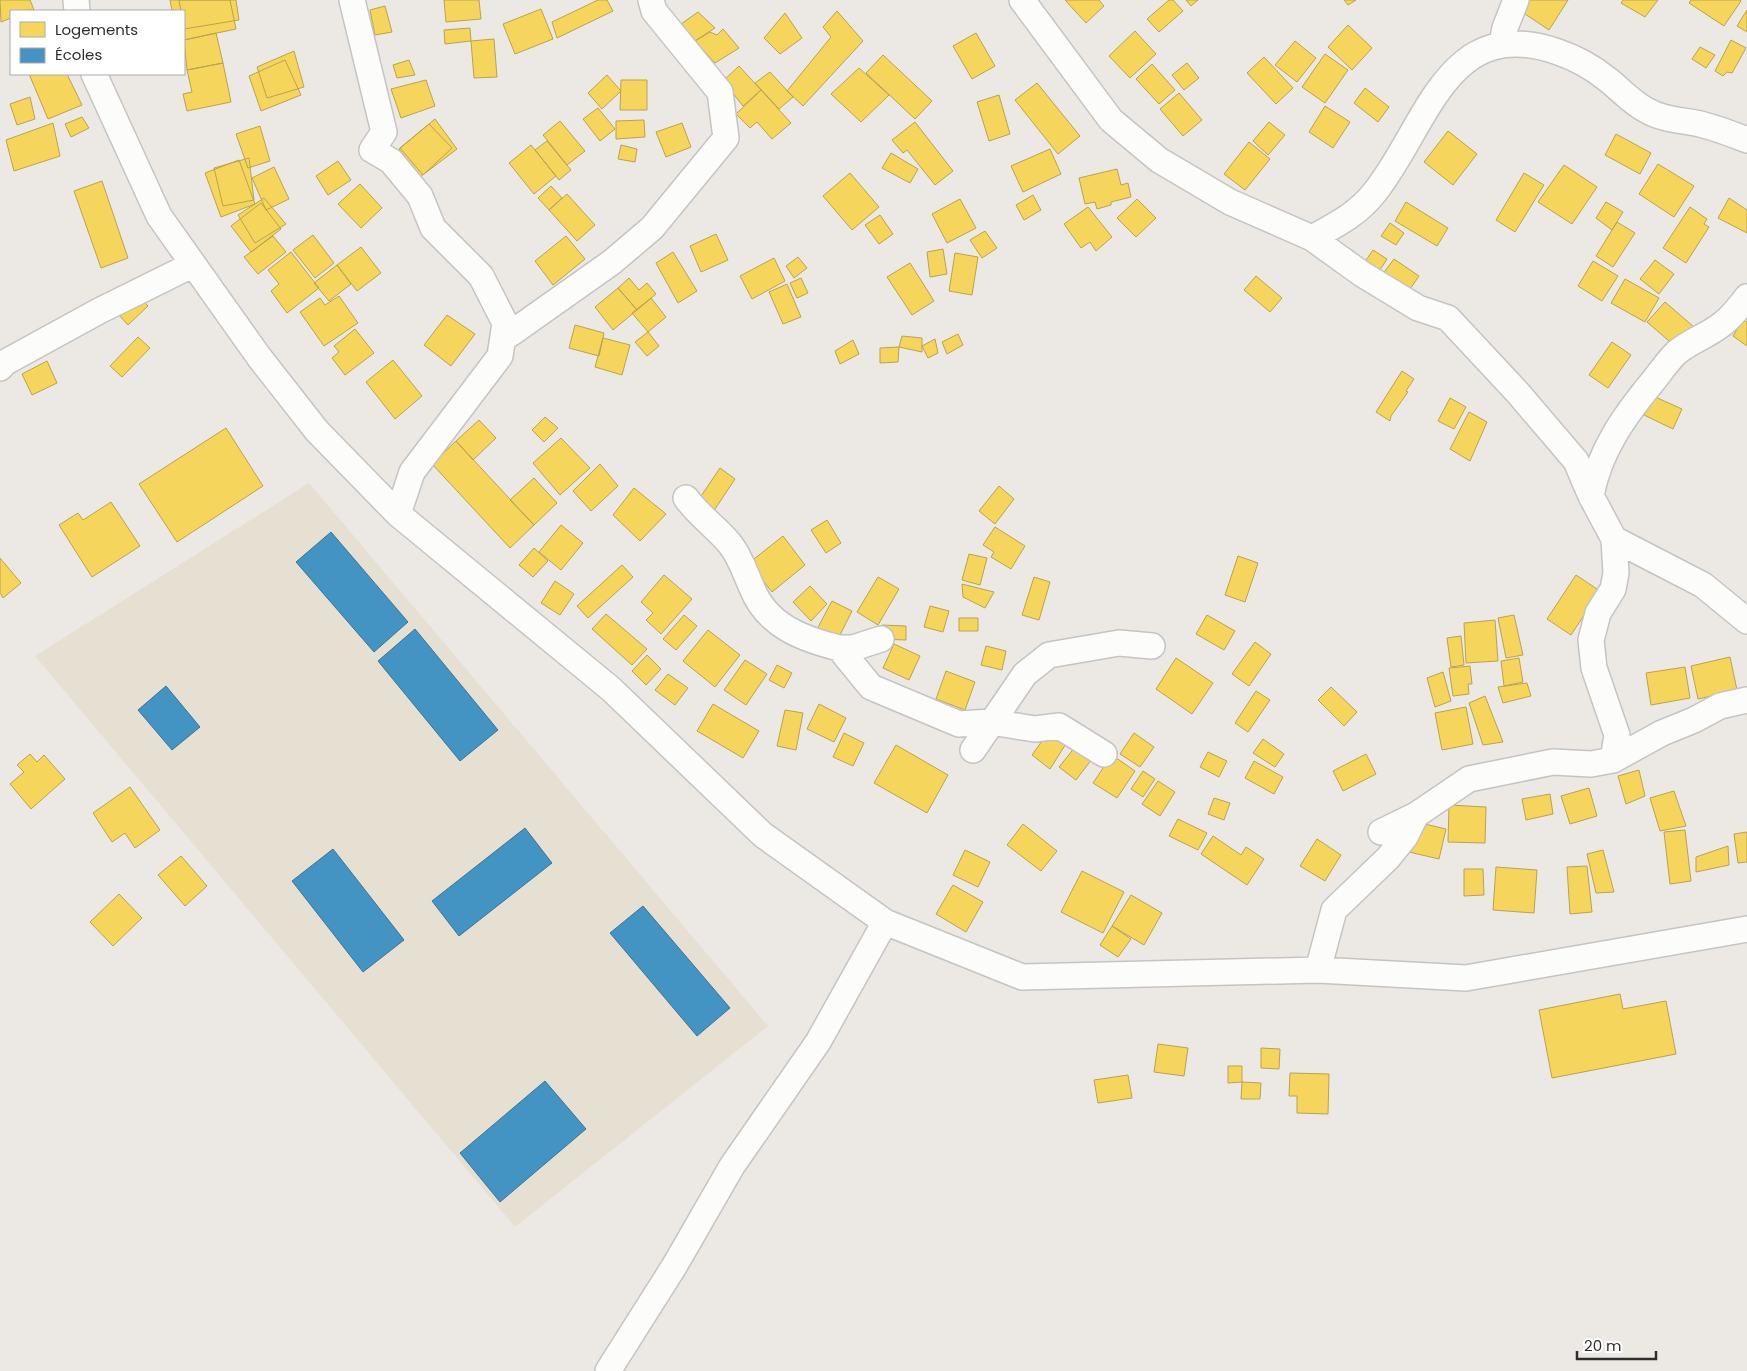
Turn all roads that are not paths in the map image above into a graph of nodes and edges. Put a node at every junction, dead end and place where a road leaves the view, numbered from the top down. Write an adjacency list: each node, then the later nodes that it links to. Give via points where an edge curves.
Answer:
1 (352, 0): 11 (street, via 384,132 372,150 391,161 420,196 433,228 481,276 505,323)
2 (651, 0): 11 (street, via 654,11 720,92 726,138 652,228 612,262)
3 (1022, 0): 8 (street, via 1111,120 1159,160 1230,202)
4 (1516, 0): 5 (street)
5 (1502, 43): 7 (street, via 1520,42 1558,51 1582,61 1646,110); 8 (street, via 1469,58 1455,71 1422,115 1376,190 1354,215)
6 (94, 75): 9 (street, via 160,216)
7 (1747, 140)
8 (1312, 238): 13 (street, via 1418,308 1448,318 1565,446 1576,461)
9 (192, 265): 12 (street, via 99,311); 15 (street, via 317,431)
10 (1747, 297): 13 (street, via 1722,325 1695,338 1675,354 1638,399 1603,454)
11 (503, 339): 15 (street, via 500,356 412,472)
12 (0, 368)
13 (1591, 496): 16 (street)
14 (686, 498): 20 (street, via 730,544 742,561 762,607 777,622 792,634)
15 (398, 514): 28 (street, via 611,689 763,835)
16 (1614, 539): 17 (street, via 1703,586); 25 (street, via 1616,573 1613,589 1598,613 1591,640 1594,668 1617,735)
17 (1747, 621)
18 (881, 639): 20 (street, via 853,648)
19 (1152, 646): 22 (street, via 1120,643 1049,655 1025,674)
20 (839, 648): 22 (street, via 871,686 959,724)
21 (1747, 700): 25 (street, via 1720,706)
22 (990, 722): 23 (street); 24 (street, via 1035,729 1059,726)
23 (973, 750)
24 (1104, 754)
25 (1613, 760): 26 (street, via 1591,764 1553,762 1469,779)
26 (1416, 815): 27 (street); 30 (street, via 1405,837 1388,858 1334,910)
27 (1381, 832)
28 (885, 922): 30 (street, via 1022,977); 31 (street, via 818,1042 732,1166)
29 (1747, 929): 30 (street, via 1466,978)
30 (1318, 970)
31 (608, 1371)

